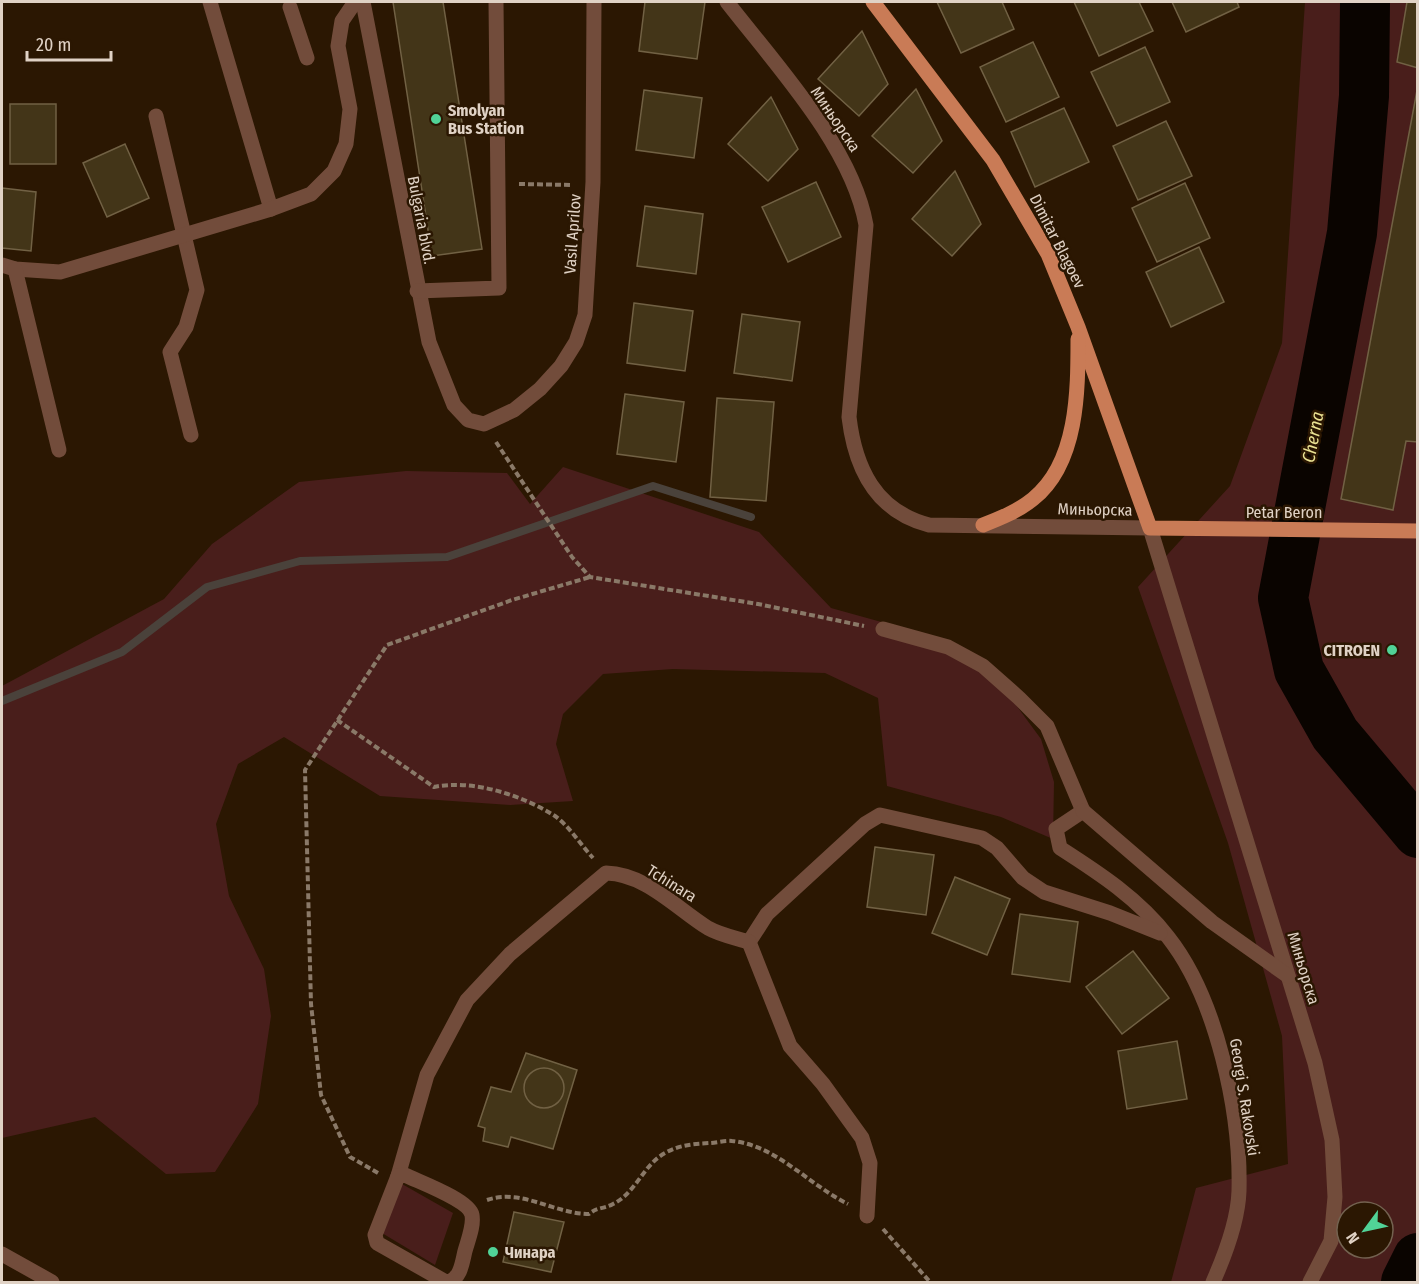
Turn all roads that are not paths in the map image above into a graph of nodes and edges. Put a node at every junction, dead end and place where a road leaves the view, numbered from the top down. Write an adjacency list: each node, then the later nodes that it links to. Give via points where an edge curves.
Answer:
1 (210, 2): 11 (street)
2 (355, 2): 11 (street, via 342,21 338,46 350,109 346,144 334,171 311,194)
3 (363, 2): 14 (street, Bulgaria blvd.)
4 (496, 2): 14 (street, via 499,288)
5 (594, 2): 16 (street, Vasil Aprilov, via 593,182 585,315 576,342 540,389 514,410)
6 (727, 2): 19 (street, Миньорска, via 818,122 853,178 862,201 866,225 849,417 860,470 887,506 912,520 949,527)
7 (873, 2): 15 (main road, Dimitar Blagoev, via 993,160 1048,254)
8 (290, 7): 9 (street)
9 (307, 58)
10 (156, 116): 12 (street)
11 (271, 209): 12 (street)
12 (186, 234): 13 (street, via 60,272); 17 (street, via 197,290 186,327 170,352)
13 (8, 267): 18 (street)
14 (417, 291): 16 (street, Bulgaria blvd., via 429,342 454,405 468,420)
15 (1078, 327): 19 (main road, via 1078,398 1065,450 1035,498); 20 (main road, Dimitar Blagoev)
16 (484, 424)
17 (191, 435)
18 (59, 450)
19 (983, 525): 20 (street, Миньорска)
20 (1150, 528): 21 (main road, Petar Beron); 26 (street, Миньорска)
21 (1418, 531)
22 (883, 630): 23 (street, via 948,647 983,666 1011,691 1047,726)
23 (1083, 811): 24 (street, Georgi S. Rakovski, via 1056,829 1060,848 1111,880); 26 (street, via 1212,922)
24 (1168, 936): 25 (street, via 1044,892 1023,878 997,848 982,838 880,815 766,914); 32 (street, Georgi S. Rakovski, via 1198,986 1220,1043 1234,1126 1239,1192 1226,1252)
25 (749, 942): 27 (street, Tchinara, via 710,930 645,884 606,873 510,954 467,1000 427,1075); 28 (street, via 790,1046 862,1138 870,1163)
26 (1288, 976): 33 (street, Миньорска, via 1315,1063 1332,1140 1335,1197 1331,1241)
27 (396, 1179): 31 (street, via 375,1235 377,1243); 31 (street, via 405,1175 462,1202 471,1211 473,1221)
28 (867, 1216)
29 (2, 1254): 30 (street)
30 (52, 1282)
31 (451, 1282)
32 (1213, 1282)
33 (1310, 1282)

